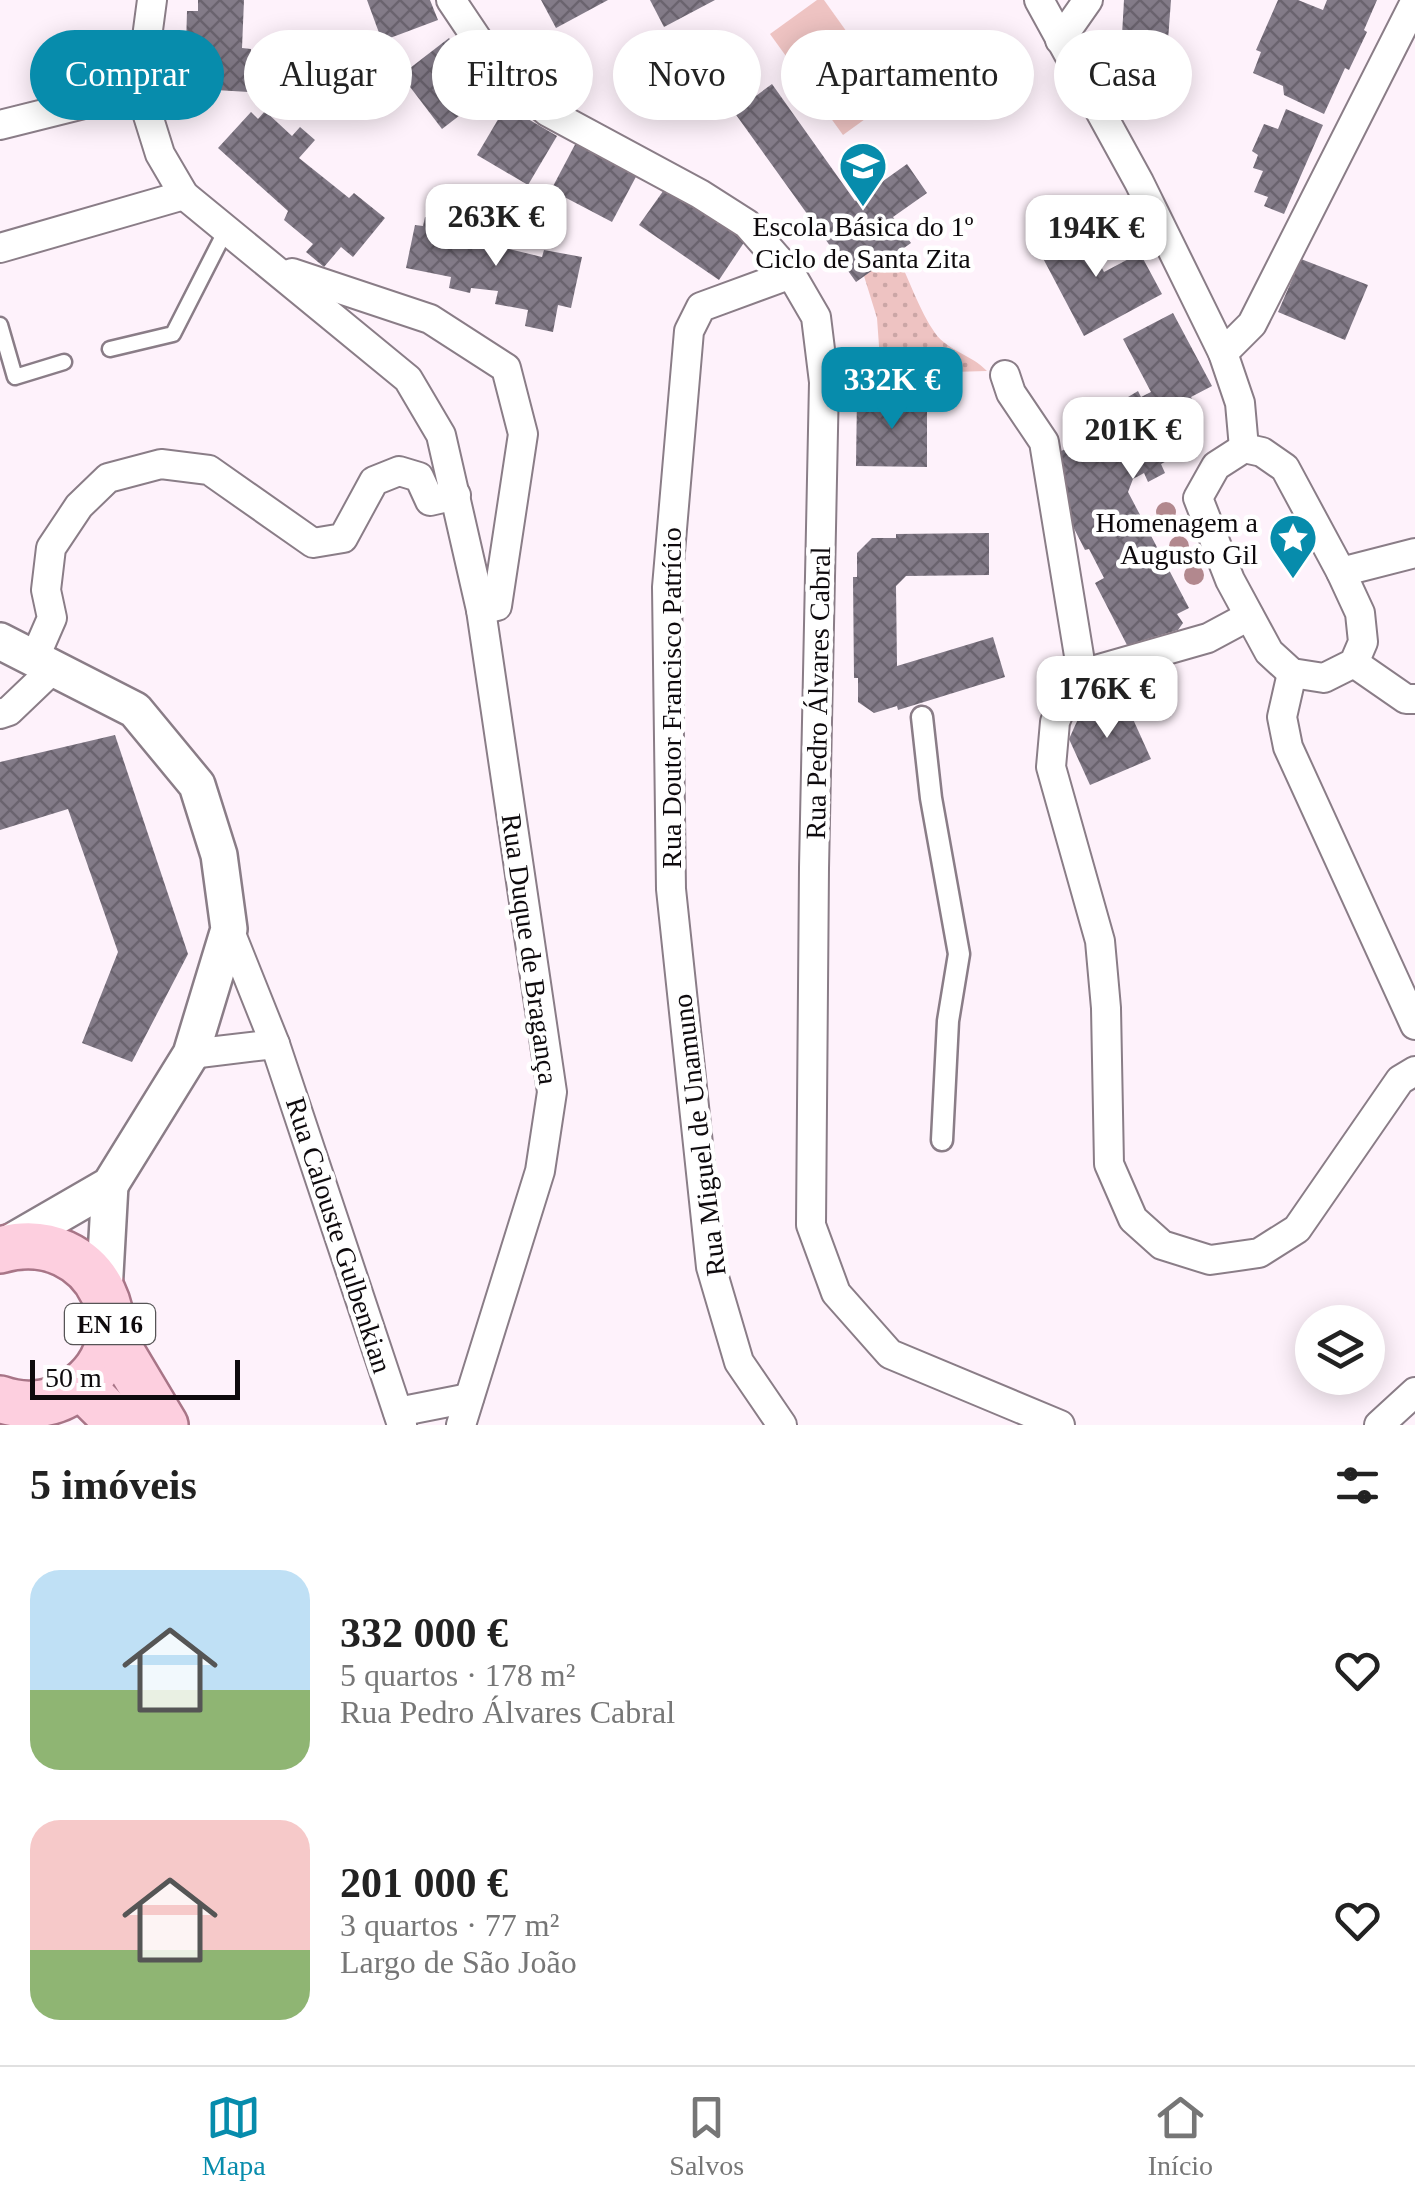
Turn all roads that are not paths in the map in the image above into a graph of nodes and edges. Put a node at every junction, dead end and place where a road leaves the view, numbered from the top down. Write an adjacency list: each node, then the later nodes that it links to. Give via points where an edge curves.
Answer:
1 (152, 0): 6 (street, Rua Duque de Bragança)
2 (451, 0): 18 (street, Rua Pedro Álvares Cabral, via 498,70 548,112 747,224)
3 (1039, 0): 7 (street)
4 (1088, 0): 8 (street)
5 (1415, 2): 9 (street)
6 (148, 30)
7 (1055, 30)
8 (1067, 30)
9 (1401, 57): 21 (street, via 1252,324)
10 (30, 118): 13 (street)
11 (149, 120): 14 (street, Rua Duque de Bragança)
12 (1105, 120): 21 (street)
13 (0, 125)
14 (184, 195): 15 (street, Rua Duque de Bragança); 16 (street)
15 (226, 230): 17 (street, Rua Duque de Bragança); 20 (lane, via 173,334)
16 (0, 248)
17 (272, 266): 25 (street, Rua Duque de Bragança, via 408,379 441,435); 28 (street, Rua Duque de Bragança, via 430,318 506,368 523,434 497,606)
18 (791, 274): 38 (street, Rua Doutor Francisco Patrício, via 701,307 689,331 667,587); 57 (street, Rua Pedro Álvares Cabral, via 816,317 824,382 811,1226 836,1294 890,1354)
19 (0, 326): 22 (lane, via 15,377)
20 (110, 350)
21 (1223, 354): 24 (street, via 1240,404)
22 (64, 362)
23 (1005, 375): 34 (street, via 1044,442)
24 (1244, 448): 27 (street, via 1285,468); 29 (street, via 1216,466 1198,498)
25 (456, 495): 28 (street, Rua Duque de Bragança); 31 (street, via 430,501 419,477 399,470 374,481 343,538 313,543 208,470 161,464 108,478 51,548)
26 (1415, 554): 27 (street)
27 (1341, 572): 32 (street, via 1360,613 1362,642)
28 (481, 610): 49 (street, Rua Duque de Bragança, via 552,1092 540,1171)
29 (1249, 616): 33 (street, via 1269,652); 34 (street, via 1208,638)
30 (0, 641): 31 (street)
31 (45, 662): 36 (street); 39 (street, via 135,710 196,785 219,855)
32 (1354, 663): 33 (street, via 1324,678); 35 (street)
33 (1292, 673): 40 (street, via 1282,716 1288,747)
34 (1082, 674): 43 (street, via 1055,722 1051,767 1100,942 1109,1164 1133,1219 1162,1245 1210,1260 1260,1254 1297,1228 1400,1080)
35 (1415, 699)
36 (0, 714)
37 (922, 717): 44 (street, via 959,954)
38 (671, 888): 56 (street, Rua Miguel de Unamuno, via 711,1267 739,1362)
39 (229, 928): 41 (street, Rua Calouste Gulbenkian); 42 (street)
40 (1415, 1026)
41 (275, 1044): 42 (street); 52 (street, Rua Calouste Gulbenkian)
42 (191, 1054): 45 (street)
43 (1415, 1072)
44 (942, 1140)
45 (110, 1185): 46 (street); 47 (street)
46 (0, 1249): 47 (main road, EN 16, via 50,1246 72,1256 91,1271)
47 (107, 1312): 51 (main road, EN 16, via 95,1371); 54 (main road, EN 16)
48 (1415, 1392): 58 (street)
49 (470, 1398): 52 (street); 55 (street, Rua Duque de Bragança)
50 (0, 1399): 51 (main road)
51 (53, 1404): 53 (main road)
52 (400, 1418)
53 (120, 1425)
54 (165, 1425)
55 (461, 1425)
56 (782, 1425)
57 (1060, 1425)
58 (1379, 1425)

